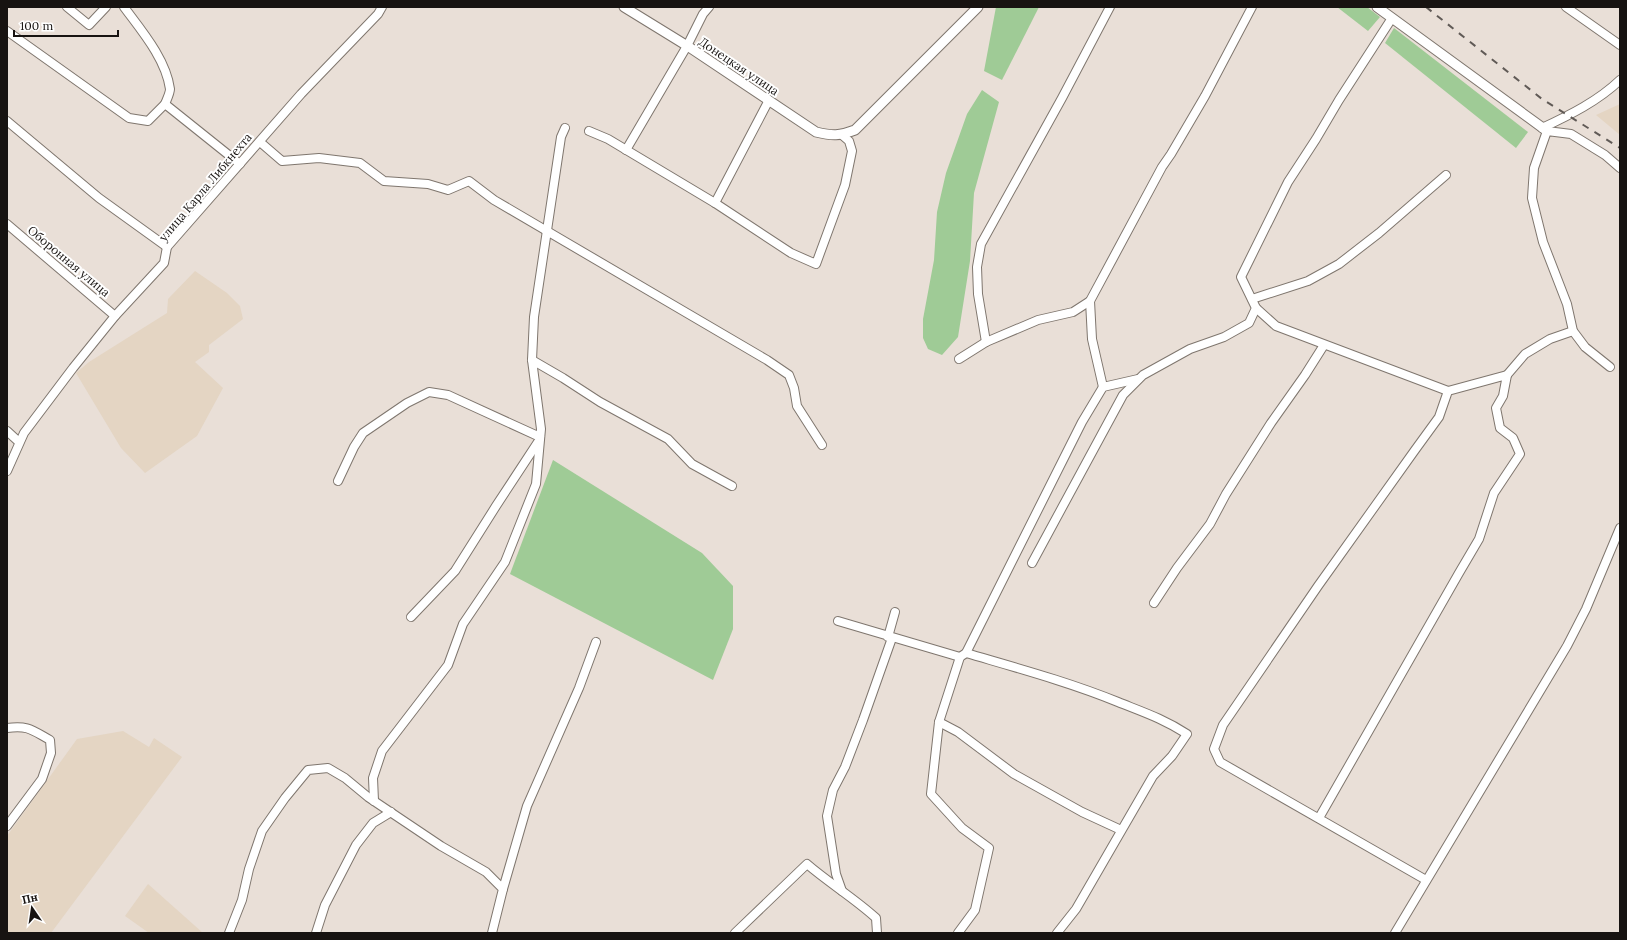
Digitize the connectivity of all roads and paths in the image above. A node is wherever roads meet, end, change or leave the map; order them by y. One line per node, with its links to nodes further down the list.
1 (67, 7): 2 (street)
2 (106, 7)
3 (124, 7): 18 (street)
4 (382, 7): 24 (street, улица Карла Либкнехта)
5 (624, 7): 15 (street, Донецкая улица)
6 (709, 7): 15 (street)
7 (978, 7): 23 (street)
8 (1110, 7): 38 (street)
9 (1252, 7): 34 (street)
10 (1377, 7): 12 (street)
11 (1566, 7): 14 (street)
12 (1392, 18): 21 (street); 33 (street)
13 (7, 31): 18 (street)
14 (1620, 45)
15 (687, 46): 17 (street, Донецкая улица); 25 (street)
16 (1620, 80): 21 (street)
17 (769, 100): 23 (street, Донецкая улица); 29 (street)
18 (165, 104): 26 (street)
19 (7, 121): 32 (street)
20 (565, 128): 31 (street)
21 (1544, 130): 27 (street); 37 (street)
22 (589, 132): 25 (street)
23 (842, 135): 29 (street)
24 (260, 142): 26 (street, улица Карла Либкнехта); 31 (street)
25 (626, 150): 29 (street)
26 (240, 164): 32 (street, улица Карла Либкнехта)
27 (1620, 168)
28 (1446, 175): 33 (street)
29 (715, 203)
30 (7, 224): 36 (street, Оборонная улица)
31 (547, 232): 41 (street); 50 (street)
32 (168, 247): 36 (street, улица Карла Либкнехта)
33 (1252, 299): 35 (street)
34 (1090, 301): 38 (street); 45 (street)
35 (1256, 308): 39 (street); 44 (street)
36 (115, 316): 49 (street, улица Карла Либкнехта)
37 (1573, 331): 42 (street); 43 (street)
38 (986, 342): 40 (street)
39 (1324, 345): 46 (street); 56 (street)
40 (959, 359)
41 (532, 360): 48 (street); 53 (street)
42 (1610, 367)
43 (1507, 375): 46 (street); 67 (street)
44 (1139, 379): 45 (street); 55 (street)
45 (1103, 388): 62 (street)
46 (1448, 391): 67 (street)
47 (7, 431): 49 (street)
48 (540, 439): 52 (street); 58 (street); 65 (street)
49 (19, 442): 51 (street, улица Карла Либкнехта)
50 (822, 445)
51 (7, 471)
52 (338, 481)
53 (732, 486)
54 (1620, 528): 70 (street)
55 (1032, 563)
56 (1154, 603)
57 (895, 612): 60 (street)
58 (411, 617)
59 (838, 621): 60 (street)
60 (890, 637): 62 (street); 72 (street)
61 (596, 642): 71 (street)
62 (963, 655): 63 (street); 69 (street)
63 (939, 722): 69 (street); 78 (street)
64 (7, 728): 68 (street)
65 (374, 801): 66 (street); 73 (street)
66 (391, 812): 71 (street); 74 (street)
67 (1319, 818): 70 (street)
68 (7, 826)
69 (1121, 830): 79 (street)
70 (1426, 880): 80 (street)
71 (503, 889): 75 (street)
72 (842, 891): 76 (street); 77 (street)
73 (229, 933)
74 (316, 933)
75 (492, 933)
76 (736, 933)
77 (877, 933)
78 (958, 933)
79 (1057, 933)
80 (1394, 933)

